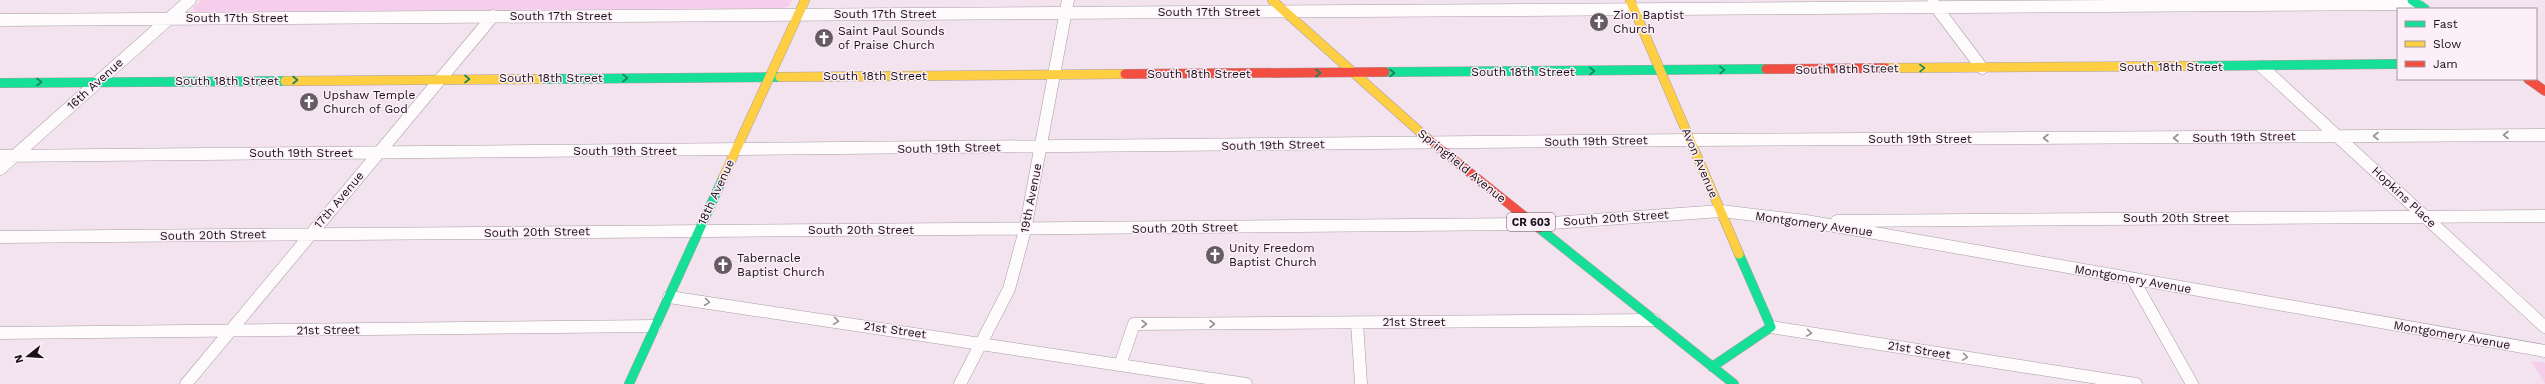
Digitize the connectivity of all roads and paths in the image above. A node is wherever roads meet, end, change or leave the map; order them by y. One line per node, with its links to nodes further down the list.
1 (190, 0): 12 (street, 16th Avenue)
2 (805, 0): 10 (street, 18th Avenue)
3 (1068, 0): 9 (street, 19th Avenue)
4 (1272, 0): 8 (street, Springfield Avenue / CR 603)
5 (1933, 3): 6 (street, South 17th Street); 7 (street, South 17th Street); 16 (street)
6 (1631, 4): 8 (street, South 17th Street); 17 (street, Avon Avenue)
7 (2418, 4)
8 (1285, 12): 9 (street, South 17th Street); 18 (street, Springfield Avenue / CR 603)
9 (1066, 13): 10 (street, South 17th Street); 19 (street, 19th Avenue)
10 (798, 15): 11 (street, South 17th Street); 20 (street, 18th Avenue)
11 (492, 16): 12 (street, South 17th Street); 21 (street, 17th Avenue)
12 (169, 18): 13 (street, South 17th Street); 23 (street, 16th Avenue)
13 (0, 20)
14 (2397, 64): 15 (street, South 18th Street)
15 (2262, 67): 16 (street, South 18th Street); 27 (street, Hopkins Place)
16 (1982, 68): 17 (street, South 18th Street, one-way to 16)
17 (1660, 71): 18 (street, South 18th Street, one-way to 17); 28 (street, Avon Avenue)
18 (1353, 73): 19 (street, South 18th Street, one-way to 18); 29 (street, Springfield Avenue / CR 603)
19 (1054, 75): 20 (street, South 18th Street); 30 (street, 19th Avenue)
20 (770, 77): 21 (street, South 18th Street, one-way to 20); 31 (street, 18th Avenue)
21 (440, 79): 23 (street, South 18th Street, one-way to 21); 32 (street, 17th Avenue)
22 (2529, 80): 25 (street)
23 (98, 82): 24 (street, South 18th Street, one-way to 23); 34 (street, 16th Avenue)
24 (0, 83)
25 (2545, 91)
26 (2545, 135): 27 (street, South 19th Street, one-way to 27)
27 (2339, 136): 28 (street, South 19th Street, one-way to 28); 37 (street, Hopkins Place)
28 (1690, 140): 29 (street, South 19th Street); 36 (street, Avon Avenue)
29 (1433, 144): 30 (street, South 19th Street); 40 (street, Springfield Avenue / CR 603)
30 (1041, 148): 31 (street, South 19th Street); 42 (street, 19th Avenue)
31 (735, 150): 32 (street, South 19th Street); 41 (street, 18th Avenue)
32 (378, 153): 34 (street, South 19th Street); 43 (street, 17th Avenue)
33 (0, 156): 34 (street, South 19th Street)
34 (15, 156): 35 (street, 16th Avenue)
35 (0, 169)
36 (1721, 211): 39 (street, Montgomery Avenue); 40 (street, South 20th Street); 50 (street, Avon Avenue)
37 (2426, 216): 38 (street, South 20th Street); 39 (street, South 20th Street); 51 (street, Hopkins Place)
38 (2545, 216)
39 (1806, 221): 45 (street, Montgomery Avenue)
40 (1533, 224): 42 (street, South 20th Street); 47 (street, Springfield Avenue / CR 603)
41 (698, 230): 42 (street, South 20th Street); 43 (street, South 20th Street); 46 (street, 18th Avenue)
42 (1026, 230): 54 (street, 19th Avenue)
43 (311, 234): 44 (street, South 20th Street); 52 (street, 17th Avenue)
44 (0, 237)
45 (2133, 279): 55 (street, Montgomery Avenue); 65 (street)
46 (669, 297): 49 (street, 18th Avenue); 54 (street, 21st Street, one-way to 54)
47 (1654, 320): 48 (street, 21st Street); 57 (street, Springfield Avenue / CR 603)
48 (1357, 323): 56 (street, 21st Street, one-way to 48); 62 (street)
49 (655, 326): 52 (street, 21st Street); 59 (street, 18th Avenue)
50 (1771, 327): 57 (street); 64 (street, 21st Street, one-way to 64)
51 (2545, 327)
52 (230, 331): 53 (street, 21st Street); 58 (street, 17th Avenue)
53 (0, 333)
54 (981, 343): 56 (street, 21st Street); 60 (street, 19th Avenue)
55 (2545, 351)
56 (1120, 365): 61 (street, 21st Street)
57 (1712, 367): 63 (street, Springfield Avenue / CR 603)
58 (186, 384)
59 (629, 384)
60 (960, 384)
61 (1246, 384)
62 (1361, 384)
63 (1734, 384)
64 (2136, 384)
65 (2192, 384)

